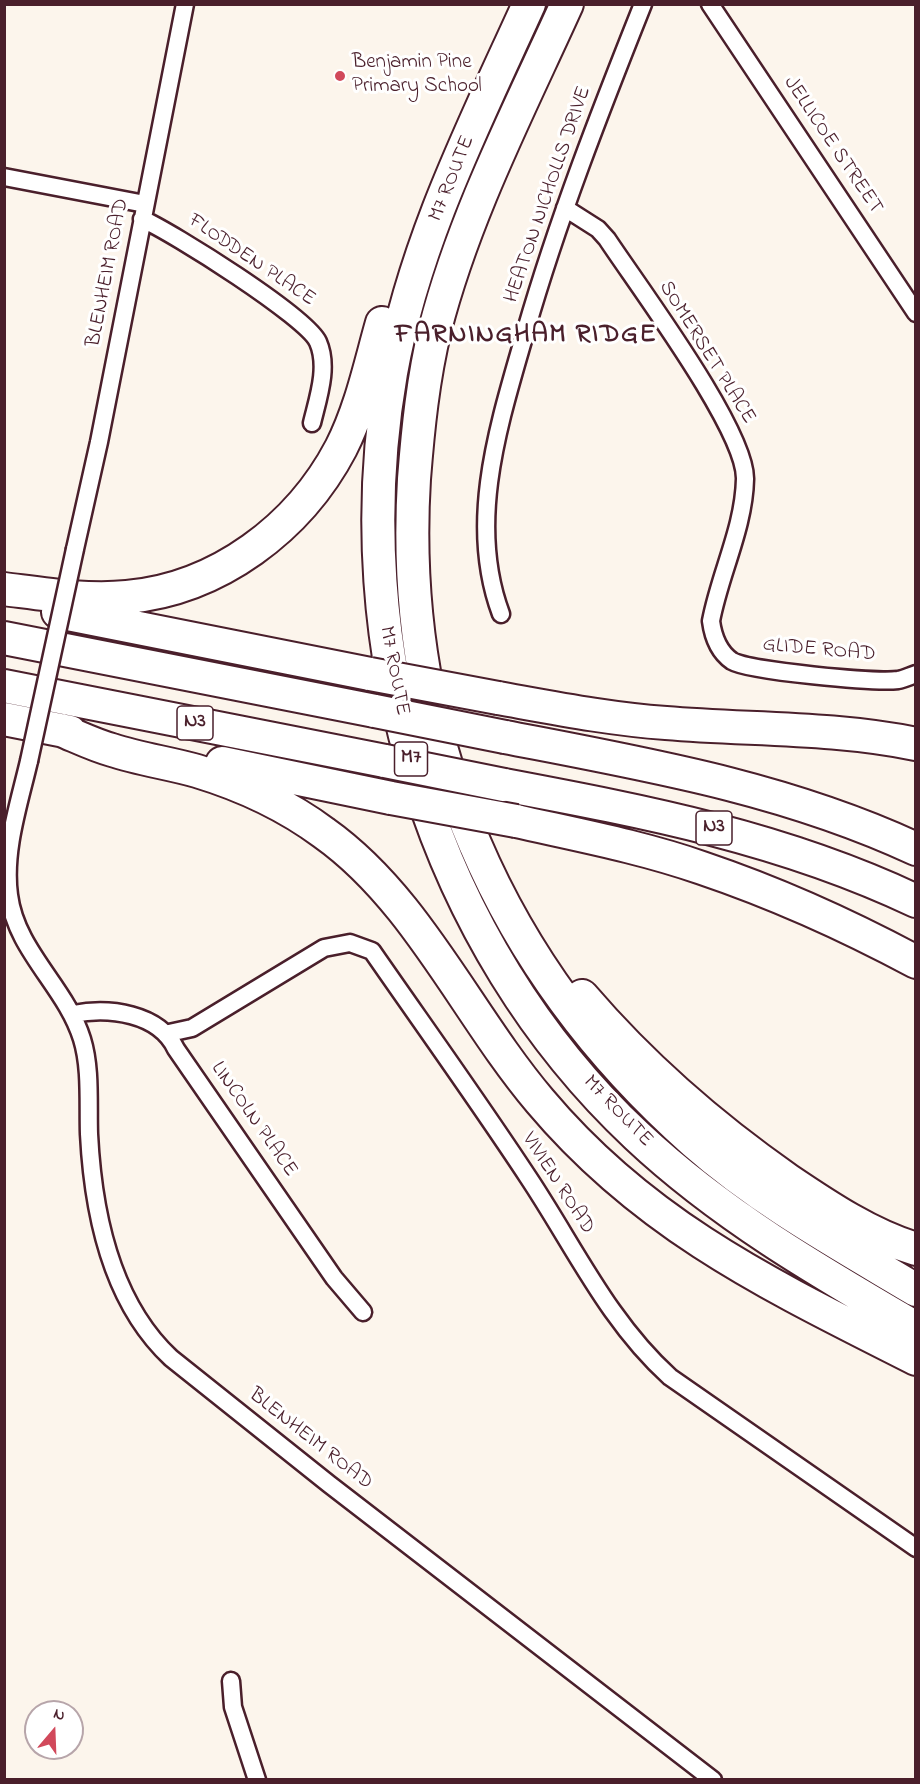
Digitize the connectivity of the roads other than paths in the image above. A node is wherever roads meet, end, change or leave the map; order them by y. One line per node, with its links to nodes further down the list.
1 (185, 4): 9 (street, BLENHEIM ROAD)
2 (515, 4): 12 (highway)
3 (529, 4): 32 (highway, M7 ROUTE / M7)
4 (567, 4): 23 (highway, M7 ROUTE / M7)
5 (643, 4): 8 (street, HEATON NICHOLLS DRIVE)
6 (710, 4): 10 (street, JELLICOE STREET)
7 (4, 177): 9 (street, FLODDEN PLACE)
8 (565, 208): 14 (street, HEATON NICHOLLS DRIVE); 16 (street, SOMERSET PLACE)
9 (143, 211): 11 (street, FLODDEN PLACE); 25 (street, BLENHEIM ROAD, bridge)
10 (915, 313)
11 (312, 423)
12 (4, 589)
13 (4, 601): 21 (highway, bridge)
14 (501, 614)
15 (4, 638): 22 (highway, N3, bridge)
16 (723, 652): 17 (street, GLIDE ROAD)
17 (915, 674)
18 (4, 686): 24 (highway, N3, bridge)
19 (4, 719): 20 (highway)
20 (61, 730): 26 (highway, bridge); 33 (highway)
21 (915, 744)
22 (915, 849)
23 (497, 891): 29 (highway); 30 (highway, M7 ROUTE / M7)
24 (915, 901)
25 (10, 923): 27 (street)
26 (915, 962)
27 (73, 1014): 28 (street); 37 (street, BLENHEIM ROAD)
28 (169, 1034): 31 (street, LINCOLN PLACE); 34 (street, VIVIEN ROAD)
29 (915, 1249)
30 (915, 1290)
31 (363, 1312)
32 (915, 1328)
33 (915, 1359)
34 (915, 1548)
35 (231, 1681): 36 (street)
36 (257, 1779)
37 (713, 1779)

